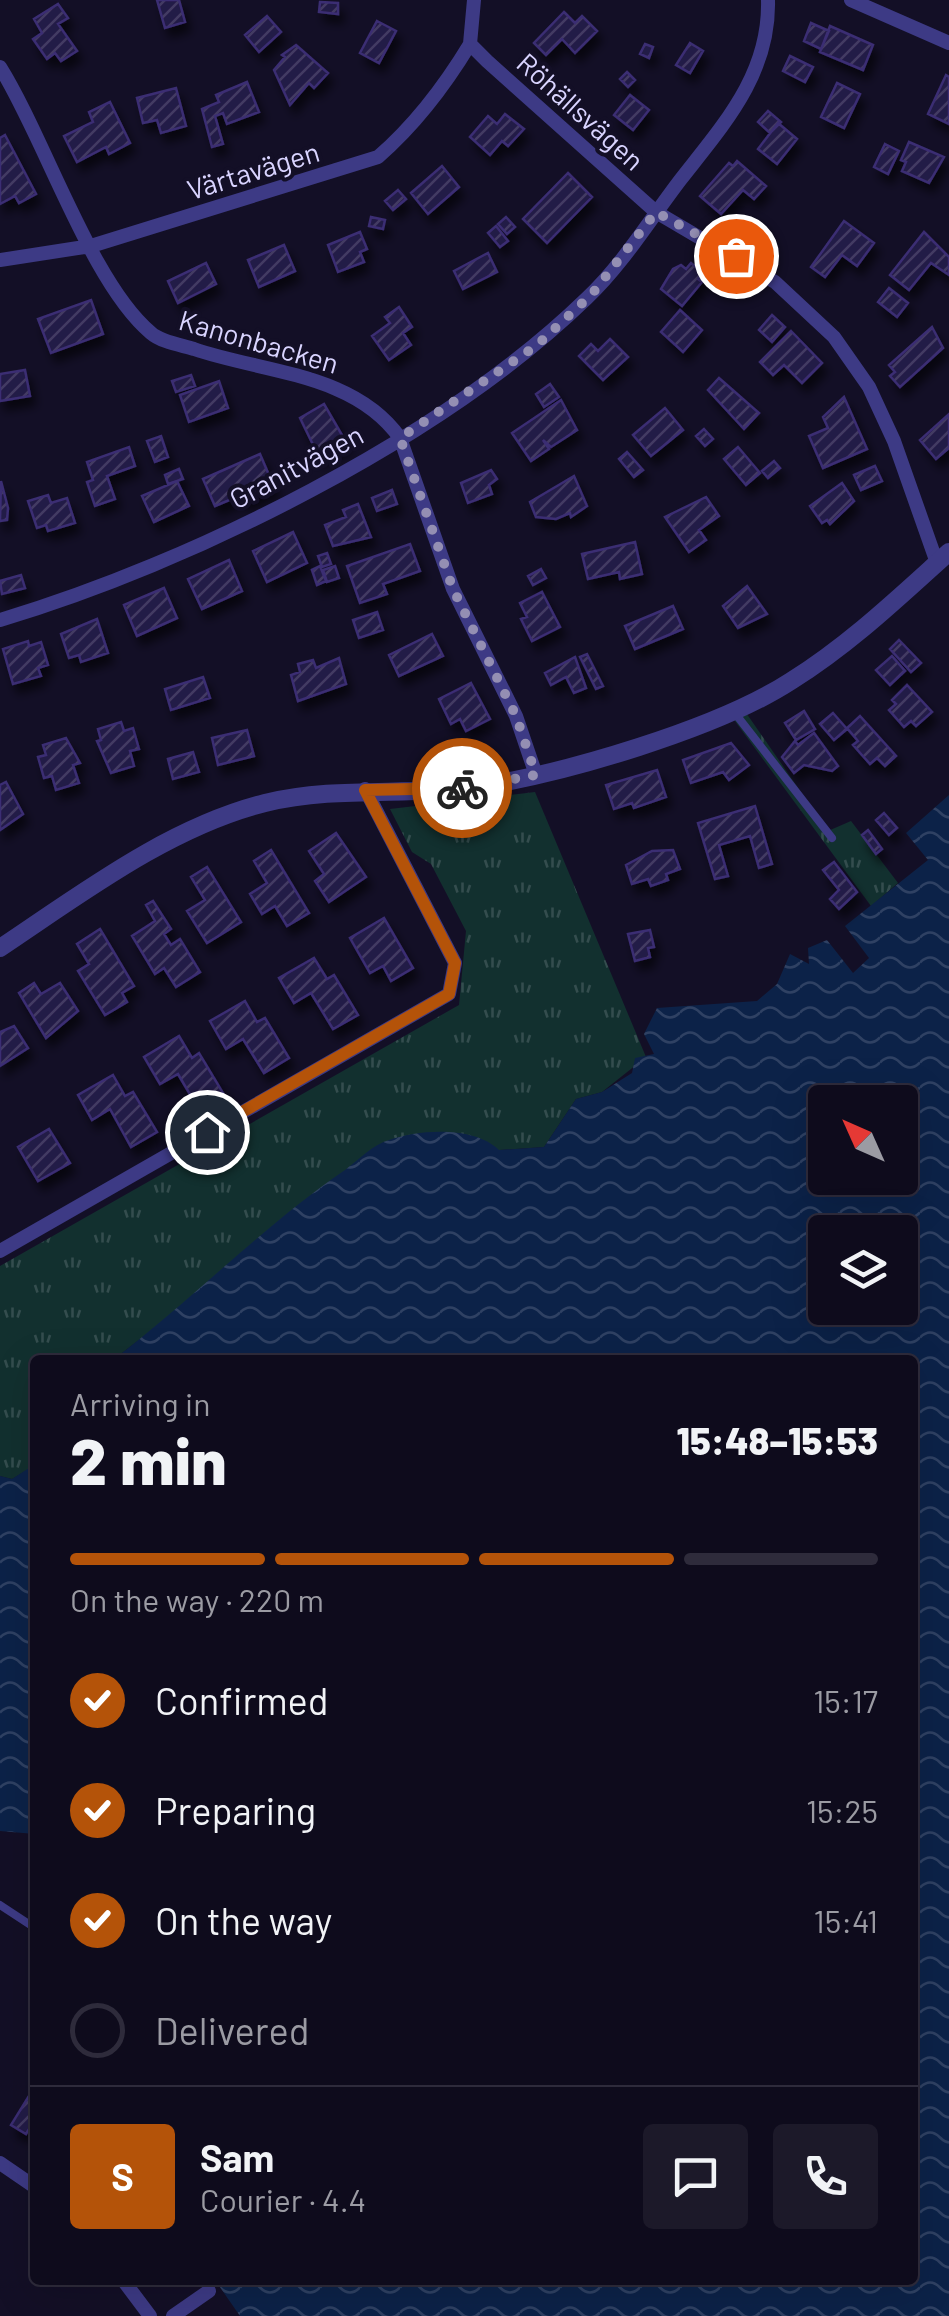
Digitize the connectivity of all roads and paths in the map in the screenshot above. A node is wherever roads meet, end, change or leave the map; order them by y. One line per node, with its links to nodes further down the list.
1 (488, 0): 4 (street)
2 (768, 0): 8 (street, Granitvägen)
3 (850, 0): 5 (street)
4 (475, 6): 6 (street)
5 (949, 43)
6 (470, 44): 8 (street, Röhällsvägen); 9 (street, Värtavägen)
7 (0, 67): 9 (street, Kanonbacken)
8 (656, 212): 11 (street, Granitvägen); 12 (street, Röhällsvägen)
9 (90, 246): 10 (street, Värtavägen); 11 (street, Kanonbacken)
10 (0, 260)
11 (400, 438): 13 (street, Granitvägen); 15 (street, Kanonbacken)
12 (943, 557): 14 (street)
13 (0, 620)
14 (733, 711): 15 (street); 17 (lane)
15 (536, 775): 16 (street)
16 (365, 790): 18 (street); 19 (street)
17 (832, 838)
18 (0, 948)
19 (0, 1251)
20 (0, 1906): 21 (lane)
21 (30, 1925)
22 (0, 2163): 23 (street)
23 (30, 2184)
24 (127, 2285): 26 (street)
25 (209, 2291): 27 (street)
26 (150, 2316)
27 (173, 2316)

